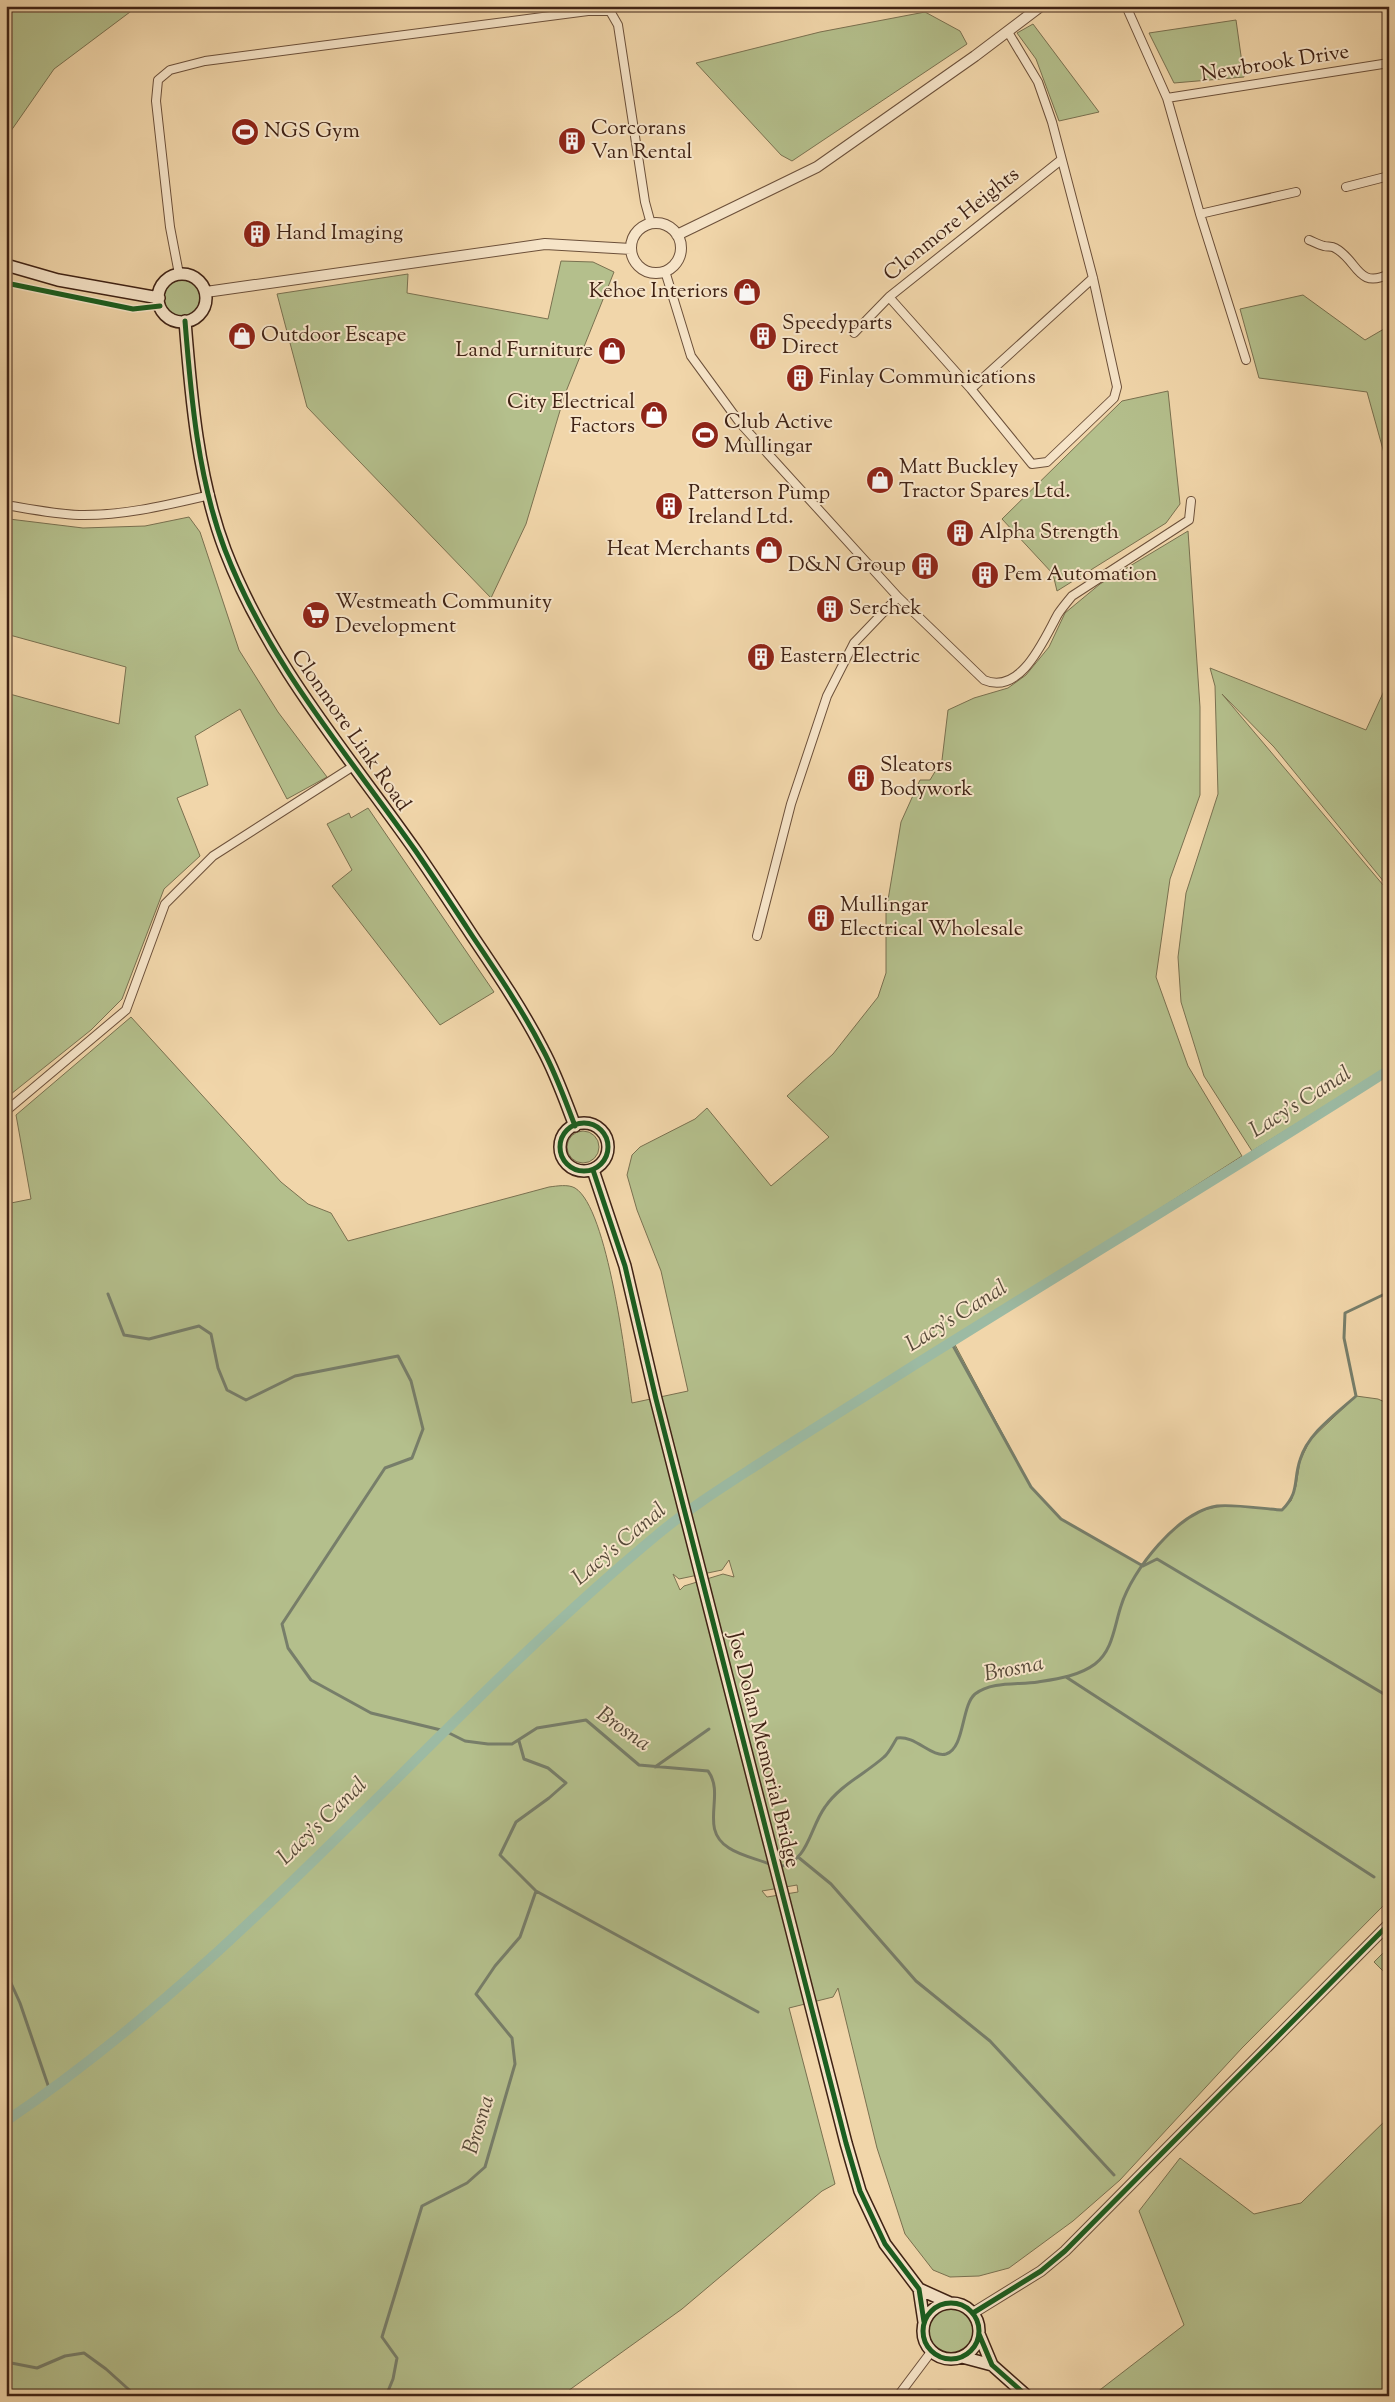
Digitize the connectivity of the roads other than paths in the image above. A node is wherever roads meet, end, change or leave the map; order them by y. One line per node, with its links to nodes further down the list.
1 (1041, 6): 3 (street)
2 (1126, 6): 5 (street)
3 (1008, 32): 6 (street, Clonmore Heights); 12 (street)
4 (1389, 63): 5 (street, Newbrook Drive)
5 (1167, 98): 10 (street)
6 (1061, 160): 19 (street, Clonmore Heights); 21 (street, Clonmore Heights)
7 (1389, 176): 8 (street)
8 (1346, 187)
9 (1296, 192): 10 (street)
10 (1200, 214): 25 (street)
11 (651, 224): 12 (street); 14 (street); 17 (street)
12 (677, 235): 16 (street)
13 (1309, 240): 18 (street)
14 (631, 249): 16 (street); 20 (street)
15 (6, 265): 22 (main road)
16 (665, 272): 30 (street)
17 (179, 274): 20 (main road); 22 (main road)
18 (1389, 274)
19 (1092, 278): 26 (street); 26 (street, Clonmore Heights)
20 (206, 292): 23 (main road)
21 (889, 297): 24 (street); 26 (street, Clonmore Heights)
22 (158, 298): 23 (main road)
23 (185, 321): 27 (main road, Clonmore Link Road)
24 (854, 333)
25 (1246, 360)
26 (971, 389)
27 (210, 495): 29 (street); 31 (main road, Clonmore Link Road)
28 (1191, 501): 30 (street)
29 (6, 505)
30 (898, 597): 32 (street)
31 (352, 767): 33 (street); 34 (main road, Clonmore Link Road)
32 (757, 936)
33 (6, 1111)
34 (575, 1126): 35 (main road); 35 (main road)
35 (593, 1170): 37 (main road, Joe Dolan Memorial Bridge)
36 (1389, 1924): 39 (street)
37 (918, 2289): 38 (main road); 40 (main road)
38 (950, 2303): 39 (main road); 40 (main road)
39 (973, 2314): 41 (main road)
40 (924, 2322): 42 (main road)
41 (979, 2334): 43 (main road); 44 (main road)
42 (931, 2352): 43 (main road); 45 (street)
43 (962, 2357): 44 (main road)
44 (992, 2365): 46 (main road)
45 (898, 2396)
46 (1027, 2396)

